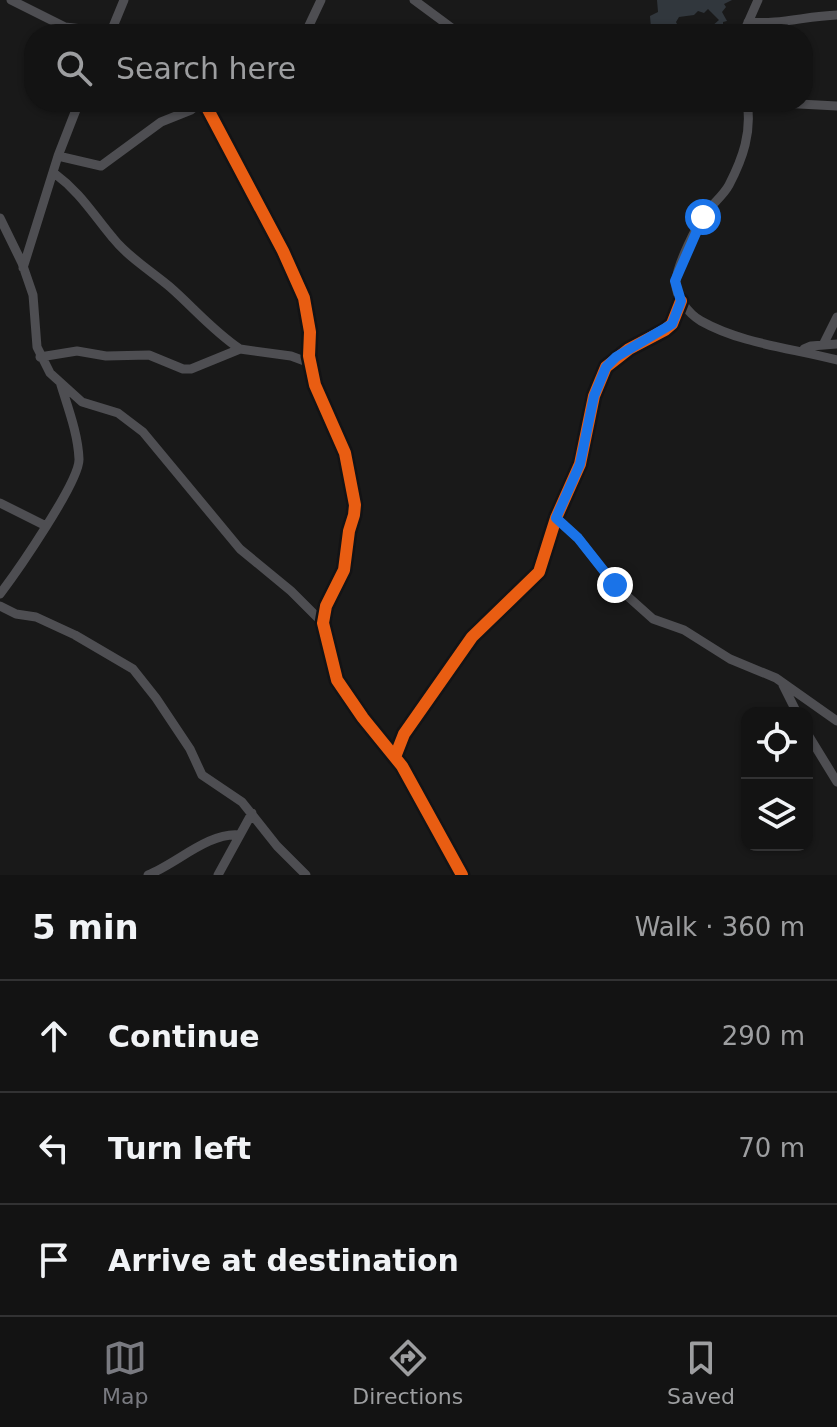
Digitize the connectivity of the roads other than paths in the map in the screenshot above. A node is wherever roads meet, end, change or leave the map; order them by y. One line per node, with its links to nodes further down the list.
1 (11, 0): 8 (street)
2 (124, 0): 9 (street)
3 (321, 0): 10 (street)
4 (414, 0): 11 (street)
5 (758, 0): 7 (street)
6 (837, 15): 7 (street)
7 (748, 22)
8 (59, 24)
9 (114, 24)
10 (310, 24)
11 (446, 24)
12 (813, 105): 13 (street)
13 (837, 106)
14 (75, 112): 18 (street)
15 (186, 112): 18 (street)
16 (208, 112): 30 (street)
17 (749, 112): 22 (street)
18 (58, 156): 19 (street)
19 (54, 173): 21 (street); 26 (street)
20 (0, 218): 21 (street)
21 (23, 268): 28 (street)
22 (681, 301): 27 (street); 33 (street)
23 (837, 317): 25 (street)
24 (837, 344): 25 (street)
25 (823, 345): 27 (street)
26 (240, 349): 28 (street); 30 (street)
27 (801, 351): 29 (street)
28 (40, 357): 31 (street)
29 (837, 360)
30 (310, 363): 37 (street)
31 (61, 385): 34 (street); 37 (street)
32 (0, 503): 34 (street)
33 (556, 518): 38 (street); 42 (street)
34 (46, 526): 35 (street)
35 (0, 594)
36 (0, 606): 44 (street)
37 (323, 623): 42 (street)
38 (782, 682): 39 (street); 40 (street)
39 (794, 707)
40 (837, 721)
41 (813, 743): 43 (street)
42 (395, 757): 49 (street)
43 (837, 782)
44 (252, 813): 45 (street); 48 (street)
45 (239, 835): 46 (street); 47 (street)
46 (148, 875)
47 (218, 875)
48 (306, 875)
49 (462, 875)

